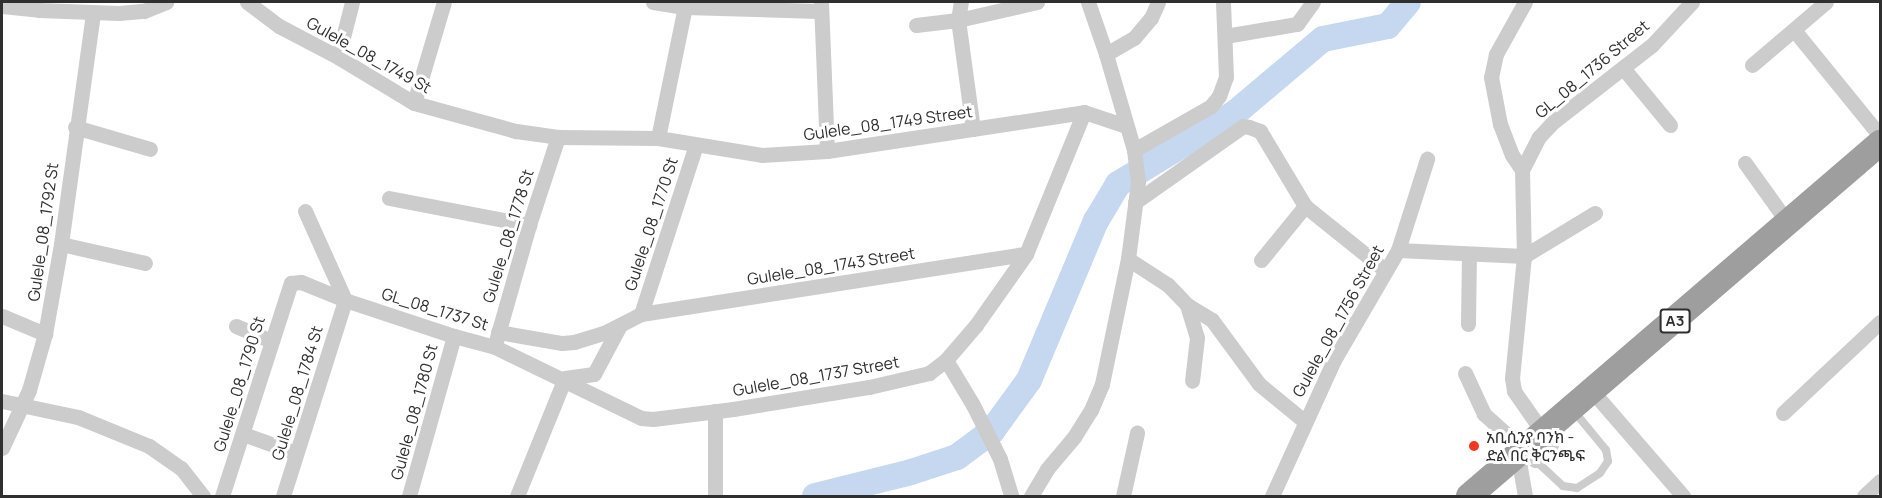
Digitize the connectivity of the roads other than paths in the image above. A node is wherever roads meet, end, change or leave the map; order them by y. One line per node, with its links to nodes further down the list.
1 (166, 2): 19 (street)
2 (247, 2): 26 (street, Gulele_08_1749 St)
3 (352, 2): 26 (street)
4 (444, 2): 29 (street)
5 (653, 2): 14 (street)
6 (961, 2): 21 (street)
7 (1037, 2): 21 (street)
8 (1088, 2): 25 (street)
9 (1158, 2): 25 (street)
10 (1223, 2): 24 (street)
11 (1313, 2): 24 (street)
12 (1525, 2): 44 (street)
13 (1692, 2): 28 (street, GL_08_1736 Street)
14 (675, 4): 18 (street); 36 (street)
15 (1817, 5): 23 (street)
16 (2, 6): 17 (street)
17 (39, 6): 20 (street)
18 (820, 6): 41 (street)
19 (119, 7): 20 (street)
20 (93, 13): 33 (street, Gulele_08_1792 St)
21 (958, 20): 22 (street); 34 (street)
22 (916, 25)
23 (1794, 30): 27 (street); 39 (street)
24 (1225, 36): 40 (street)
25 (1106, 54): 32 (street)
26 (338, 57): 29 (street, Gulele_08_1749 St)
27 (1752, 65)
28 (1623, 68): 31 (street); 44 (street, GL_08_1736 Street)
29 (414, 103): 35 (street, Gulele_08_1749 St)
30 (1084, 112): 32 (street); 34 (street, Gulele_08_1749 Street); 54 (street, Gulele_08_1737 Street)
31 (1670, 125)
32 (1126, 126): 40 (street)
33 (75, 127): 38 (street); 52 (street, Gulele_08_1792 St)
34 (973, 129): 41 (street, Gulele_08_1749 Street)
35 (558, 137): 36 (street, Gulele_08_1749 St); 51 (street, Gulele_08_1778 St)
36 (658, 138): 37 (street, Gulele_08_1749 St)
37 (696, 145): 41 (street, Gulele_08_1749 Street); 64 (street, Gulele_08_1770 St)
38 (150, 148)
39 (1879, 149): 50 (highway, A3); 78 (highway, A3)
40 (1134, 150): 46 (street)
41 (827, 151)
42 (1427, 159): 53 (street, Gulele_08_1756 Street)
43 (1745, 163): 50 (street)
44 (1522, 170): 56 (street)
45 (389, 198): 51 (street)
46 (1135, 202): 47 (street); 57 (street)
47 (1305, 206): 58 (street); 60 (street)
48 (305, 211): 62 (street)
49 (1595, 213): 56 (street)
50 (1788, 223): 78 (highway, A3)
51 (529, 225): 72 (street, Gulele_08_1778 St)
52 (61, 244): 59 (street); 70 (street, Gulele_08_1792 St)
53 (1398, 250): 55 (street); 60 (street, Gulele_08_1756 Street)
54 (1026, 254): 64 (street, Gulele_08_1743 Street); 74 (street, Gulele_08_1737 Street)
55 (1469, 255): 56 (street); 67 (street)
56 (1524, 256): 89 (street)
57 (1128, 259): 63 (street); 98 (street)
58 (1261, 260)
59 (145, 263)
60 (1385, 270): 84 (street, Gulele_08_1756 Street)
61 (291, 283): 62 (street, GL_08_1737 St); 73 (street, Gulele_08_1790 St)
62 (345, 300): 71 (street, GL_08_1737 St); 88 (street, Gulele_08_1784 St)
63 (1187, 305): 77 (street); 84 (street)
64 (641, 314): 68 (street, Gulele_08_1743 Street)
65 (2, 316): 70 (street)
66 (1881, 322): 82 (street)
67 (1468, 324)
68 (620, 325): 72 (street, Gulele_08_1743 Street); 76 (street)
69 (236, 327): 73 (street)
70 (45, 334): 80 (street, Gulele_08_1792 St)
71 (453, 336): 72 (street, GL_08_1737 St); 94 (street, Gulele_08_1780 St)
72 (496, 339): 76 (street, GL_08_1737 St)
73 (271, 341): 86 (street, Gulele_08_1790 St)
74 (946, 360): 81 (street, Gulele_08_1737 Street); 97 (street)
75 (1465, 373): 89 (street)
76 (565, 378): 81 (street, Gulele_08_1737 Street); 95 (street)
77 (1192, 381)
78 (1597, 397): 83 (highway, A3); 104 (street)
79 (2, 401): 80 (street)
80 (23, 404): 87 (street, Gulele_08_1792 St); 91 (street)
81 (716, 411): 96 (street)
82 (1783, 413)
83 (1577, 414): 89 (highway, A3); 89 (lane)
84 (1304, 421): 100 (street, Gulele_08_1756 Street)
85 (1137, 433): 99 (street)
86 (243, 434): 88 (street); 92 (street, Gulele_08_1790 St)
87 (2, 448)
88 (296, 453): 93 (street, Gulele_08_1784 St)
89 (1532, 453): 101 (highway, A3); 102 (highway, A3); 103 (street)
90 (1881, 481): 105 (street)
91 (203, 496)
92 (222, 496)
93 (283, 496)
94 (409, 496)
95 (517, 496)
96 (715, 496)
97 (1011, 496)
98 (1031, 496)
99 (1124, 496)
100 (1272, 496)
101 (1468, 496)
102 (1490, 496)
103 (1525, 496)
104 (1683, 496)
105 (1864, 496)

